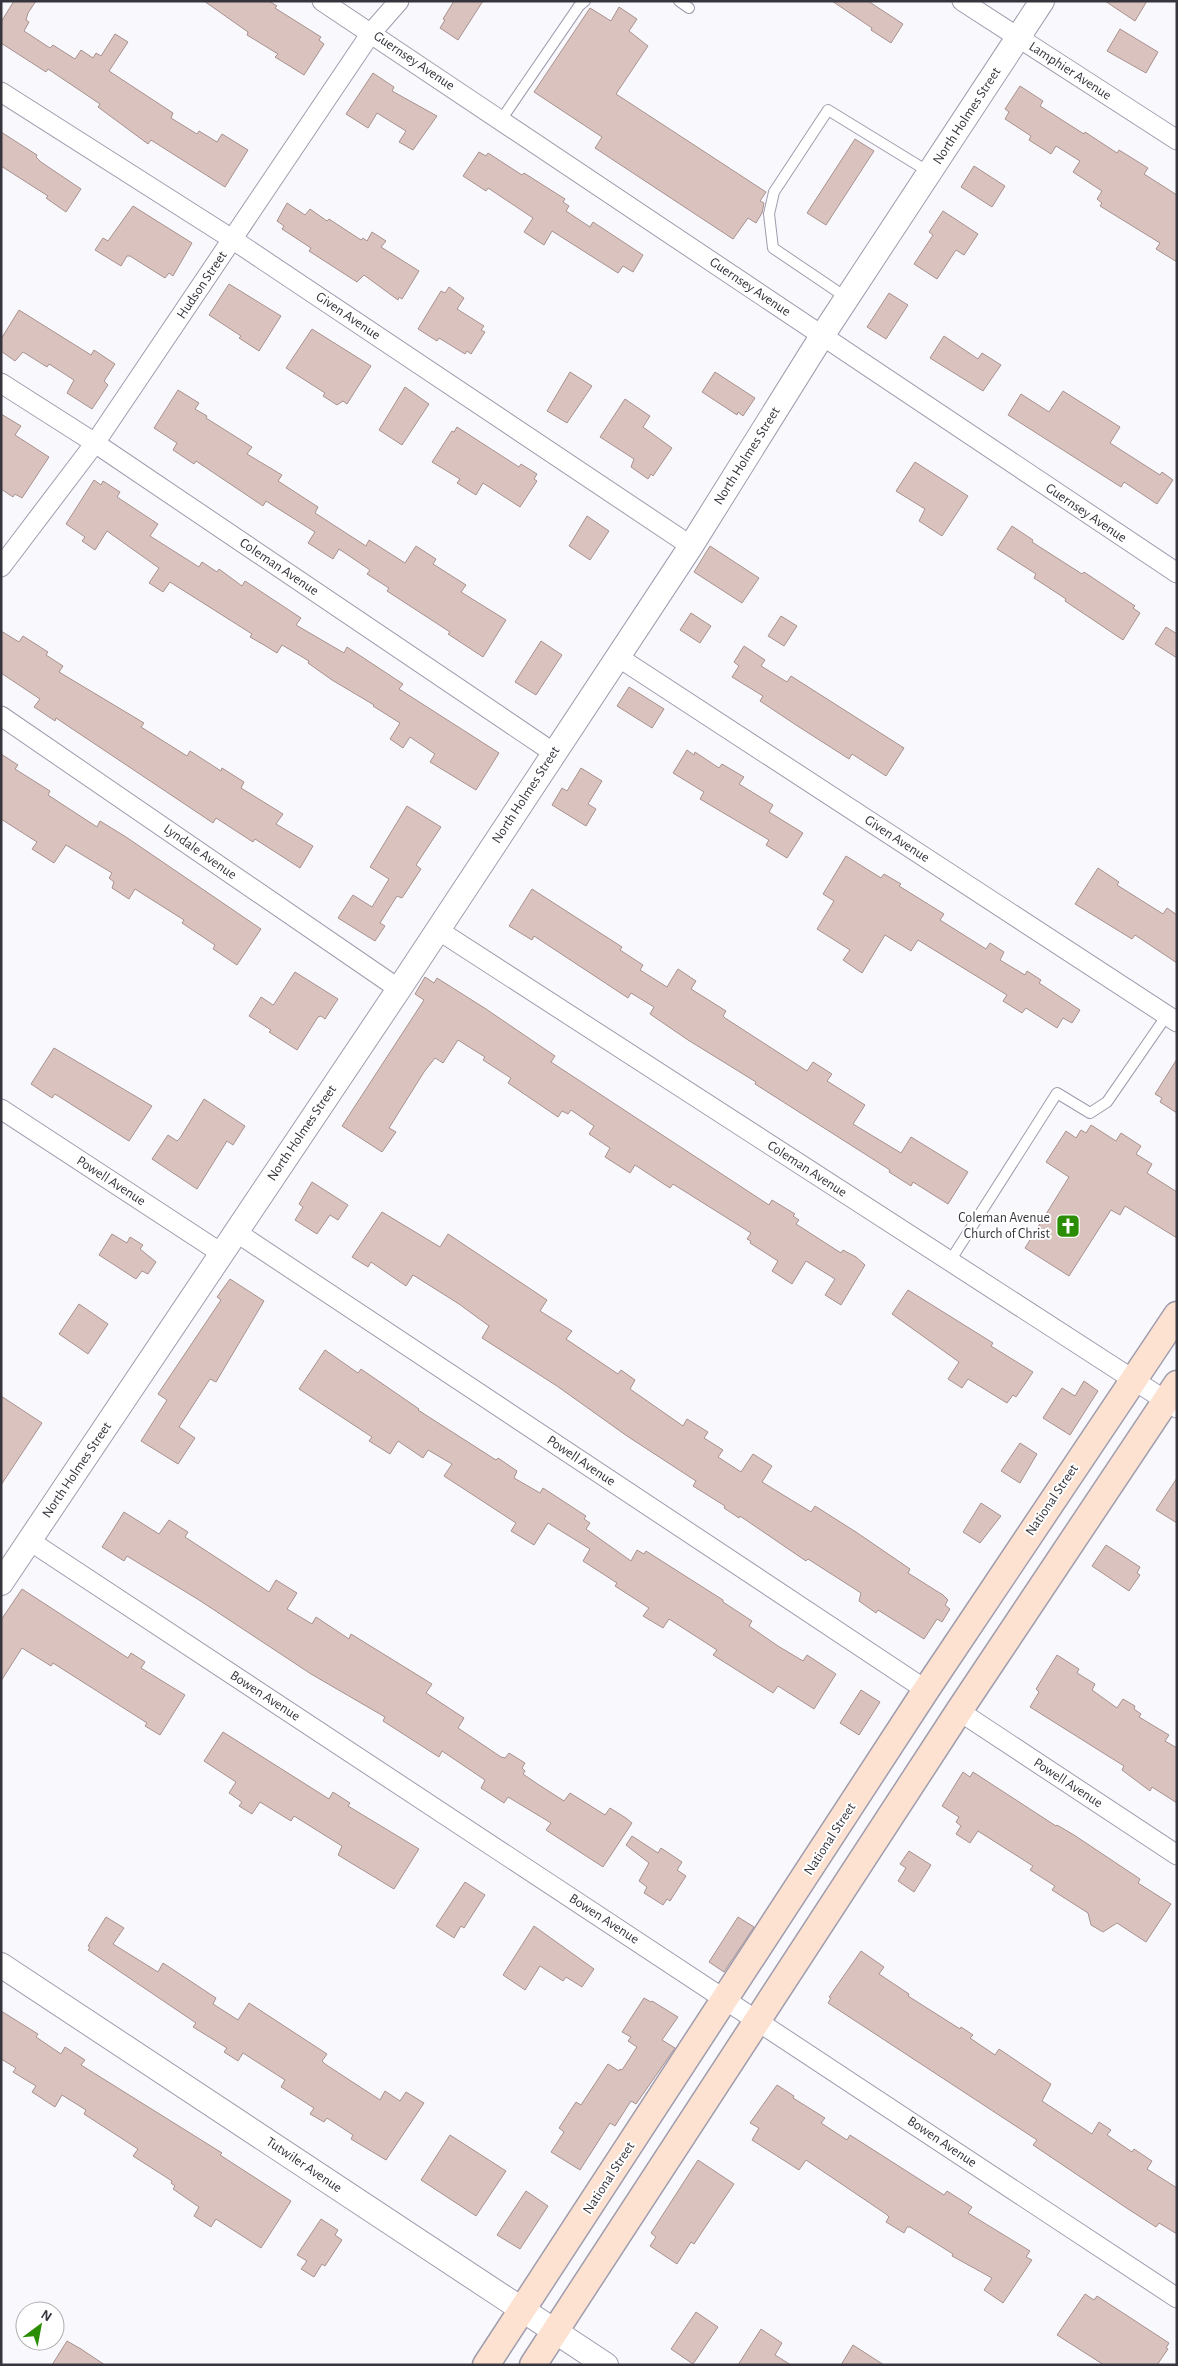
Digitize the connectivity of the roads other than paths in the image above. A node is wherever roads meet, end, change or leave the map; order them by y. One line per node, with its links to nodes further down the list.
1 (322, 1): 8 (street, Guernsey Avenue)
2 (399, 1): 8 (street, Hudson Street)
3 (585, 1): 11 (lane)
4 (679, 1): 7 (lane)
5 (962, 1): 9 (street, Lamphier Avenue)
6 (1042, 1): 9 (street, North Holmes Street)
7 (689, 8)
8 (371, 32): 11 (street, Guernsey Avenue); 14 (street, Hudson Street)
9 (1018, 37): 12 (street, Lamphier Avenue); 13 (street, North Holmes Street)
10 (1, 92): 14 (street, Given Avenue)
11 (501, 120): 16 (street, Guernsey Avenue)
12 (1177, 140)
13 (930, 172): 15 (street, North Holmes Street); 15 (lane)
14 (232, 239): 18 (street, Hudson Street); 19 (street, Given Avenue)
15 (847, 298): 16 (street, North Holmes Street)
16 (822, 336): 19 (street, North Holmes Street); 21 (street, Guernsey Avenue)
17 (1, 383): 18 (street, Coleman Avenue)
18 (95, 443): 20 (street, Hudson Street); 24 (street, Coleman Avenue)
19 (691, 546): 22 (street, North Holmes Street)
20 (1, 567)
21 (1177, 573)
22 (618, 657): 24 (street, North Holmes Street); 27 (street, Given Avenue)
23 (1, 716): 26 (street, Lyndale Avenue)
24 (554, 753): 25 (street, North Holmes Street)
25 (438, 930): 26 (street, North Holmes Street); 31 (street, Coleman Avenue)
26 (399, 989): 29 (street, North Holmes Street)
27 (1172, 1018): 31 (lane)
28 (1, 1109): 30 (street, Powell Avenue)
29 (236, 1232): 30 (street, North Holmes Street); 37 (street, Powell Avenue)
30 (221, 1253): 35 (street, North Holmes Street)
31 (950, 1261): 33 (street, Coleman Avenue)
32 (1177, 1315): 33 (main road, National Street)
33 (1133, 1379): 34 (street, Coleman Avenue); 37 (main road, National Street)
34 (1173, 1398): 38 (main road)
35 (30, 1541): 36 (street, North Holmes Street); 41 (street, Bowen Avenue)
36 (1, 1583)
37 (926, 1690): 41 (main road, National Street)
38 (959, 1711): 39 (street, Powell Avenue); 42 (main road)
39 (1177, 1855)
40 (1, 1965): 44 (street, Tutwiler Avenue)
41 (725, 1998): 42 (street, Bowen Avenue); 44 (main road, National Street)
42 (759, 2021): 43 (street, Bowen Avenue); 45 (main road)
43 (1177, 2298)
44 (523, 2310): 45 (street, Tutwiler Avenue); 46 (main road, National Street)
45 (555, 2331): 47 (main road); 48 (street, Tutwiler Avenue)
46 (486, 2365)
47 (533, 2365)
48 (606, 2365)

